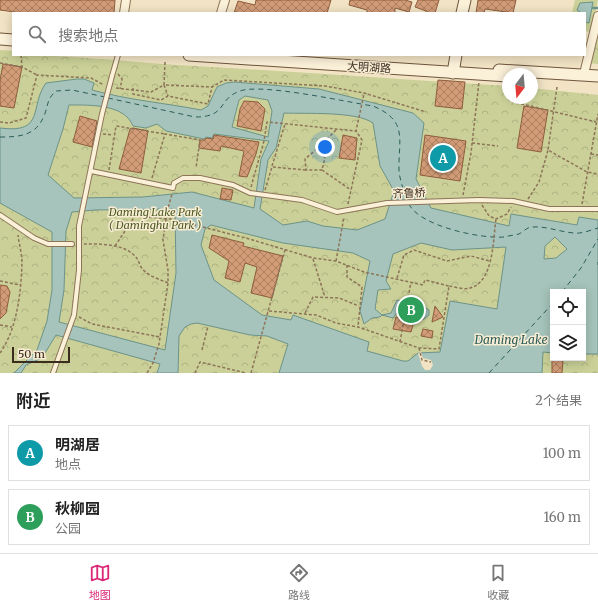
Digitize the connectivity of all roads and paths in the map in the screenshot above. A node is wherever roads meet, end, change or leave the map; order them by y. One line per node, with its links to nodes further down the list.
1 (126, 0): 4 (street)
2 (225, 0): 5 (street)
3 (465, 0): 6 (main road)
4 (124, 12)
5 (221, 12)
6 (462, 12)
7 (598, 16): 22 (street)
8 (0, 33): 9 (main road)
9 (12, 34)
10 (0, 39): 11 (main road)
11 (12, 40)
12 (21, 56): 19 (path)
13 (118, 56): 20 (lane)
14 (209, 56): 21 (main road, 大明湖路)
15 (298, 56): 21 (main road)
16 (456, 56): 21 (main road)
17 (165, 62): 30 (path)
18 (0, 63): 19 (path)
19 (22, 67): 23 (path)
20 (114, 69): 34 (path); 49 (lane, bridge)
21 (453, 70): 22 (main road); 26 (main road)
22 (584, 74): 24 (main road)
23 (37, 75): 28 (path); 44 (path)
24 (598, 76)
25 (538, 78): 29 (main road)
26 (502, 80)
27 (479, 82): 52 (path)
28 (99, 83)
29 (598, 83)
30 (164, 85): 32 (path); 36 (path); 38 (path)
31 (111, 87): 34 (path)
32 (212, 87): 37 (path); 38 (path)
33 (557, 87): 41 (path)
34 (120, 88): 35 (path)
35 (134, 88): 36 (path); 39 (path)
36 (147, 92): 39 (path)
37 (364, 93): 42 (path); 48 (path)
38 (168, 96): 39 (path)
39 (145, 97)
40 (523, 104): 41 (path)
41 (553, 111): 45 (path); 55 (path)
42 (426, 112)
43 (598, 114): 45 (path)
44 (0, 122)
45 (596, 122): 56 (path)
46 (285, 124): 47 (path); 58 (path); 69 (path)
47 (337, 130): 48 (path); 54 (path)
48 (356, 131): 67 (path)
49 (99, 134): 51 (path); 62 (lane)
50 (165, 134): 51 (path); 59 (path); 66 (path)
51 (113, 135): 65 (path)
52 (472, 143): 53 (path); 72 (path)
53 (498, 146)
54 (318, 148): 60 (path); 61 (path)
55 (548, 150): 63 (path); 74 (path)
56 (591, 154): 57 (path); 63 (path)
57 (598, 155)
58 (272, 167): 60 (path); 70 (path)
59 (196, 168)
60 (306, 170): 61 (path)
61 (322, 170): 67 (path)
62 (91, 171): 65 (lane); 84 (lane)
63 (587, 172): 64 (path); 75 (path)
64 (598, 174)
65 (108, 175): 66 (lane)
66 (151, 182): 69 (lane, 齐鲁桥)
67 (351, 190): 77 (path)
68 (172, 193): 79 (path)
69 (251, 193): 70 (lane, 齐鲁桥)
70 (264, 195): 77 (lane, 齐鲁桥)
71 (481, 200): 72 (lane, 齐鲁桥); 73 (lane, 齐鲁桥); 80 (path)
72 (462, 201): 77 (lane, 齐鲁桥)
73 (513, 201): 74 (lane, 齐鲁桥); 80 (path)
74 (525, 204): 75 (lane, 齐鲁桥)
75 (581, 208): 76 (lane, 齐鲁桥)
76 (598, 210)
77 (346, 211)
78 (0, 215): 82 (lane)
79 (166, 218): 85 (path); 86 (path); 94 (path)
80 (496, 219): 89 (path)
81 (342, 223): 88 (path)
82 (17, 226): 83 (lane); 95 (path)
83 (72, 244)
84 (79, 244): 85 (path); 101 (lane)
85 (114, 246): 94 (path)
86 (285, 250): 87 (path); 99 (path)
87 (313, 258): 88 (path); 97 (path)
88 (336, 261): 90 (path)
89 (490, 261): 91 (path); 96 (path)
90 (347, 265): 91 (path); 98 (path)
91 (397, 278): 93 (path)
92 (0, 281): 95 (path)
93 (411, 282): 96 (path); 107 (path)
94 (168, 283): 106 (path)
95 (20, 285): 105 (path)
96 (449, 286): 108 (path)
97 (325, 297): 98 (path); 100 (path)
98 (359, 306): 104 (path)
99 (269, 311): 100 (path); 116 (path)
100 (305, 314): 104 (path)
101 (74, 315): 106 (path); 112 (lane)
102 (0, 325): 105 (path)
103 (208, 326): 109 (path)
104 (358, 327): 107 (path)
105 (12, 328): 110 (path)
106 (160, 337): 113 (path)
107 (400, 342): 108 (path)
108 (419, 348): 111 (path)
109 (202, 350)
110 (0, 353)
111 (431, 362)
112 (53, 373)
113 (147, 373)
114 (195, 373): 115 (path)
115 (246, 373)
116 (251, 373)

